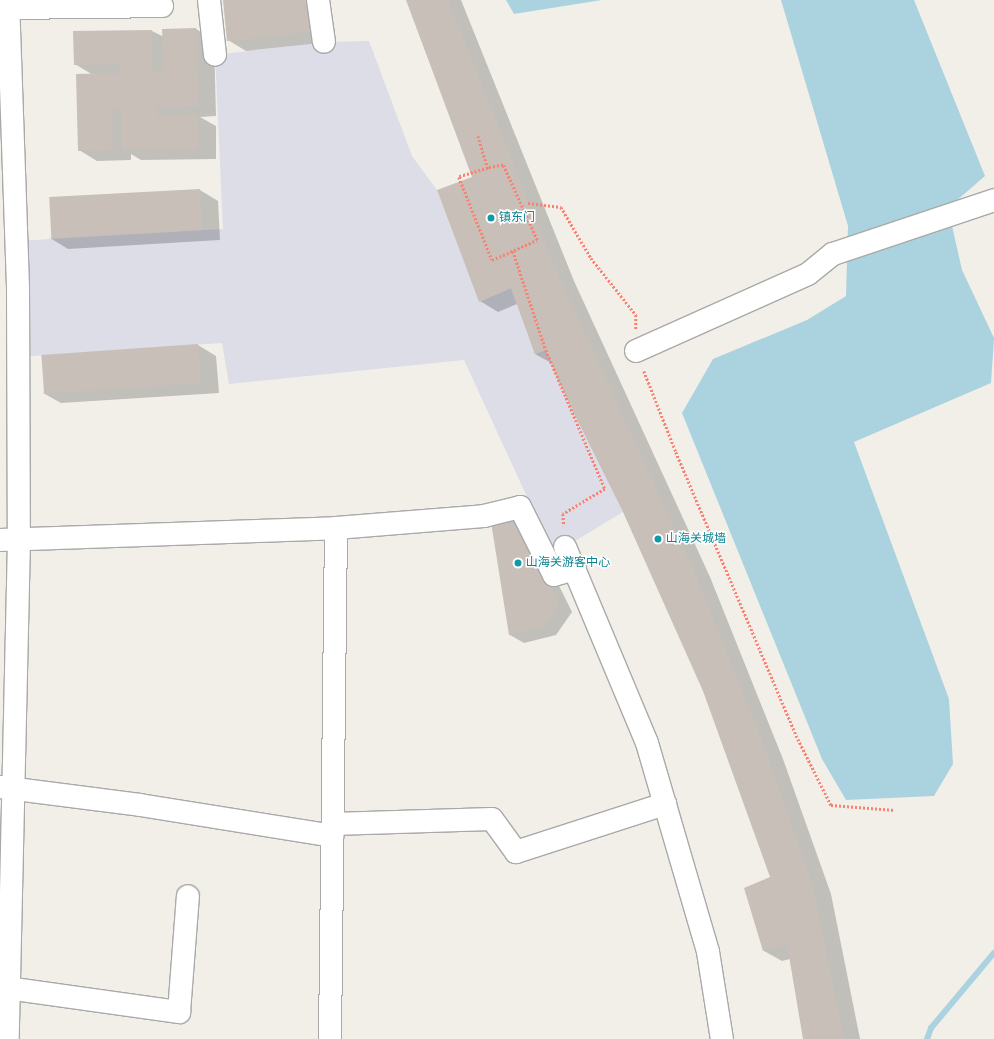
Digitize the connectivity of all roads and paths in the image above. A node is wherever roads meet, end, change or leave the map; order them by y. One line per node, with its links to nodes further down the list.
1 (209, 0): 6 (street)
2 (318, 0): 5 (street)
3 (8, 4): 4 (street); 12 (street)
4 (162, 6)
5 (324, 42)
6 (215, 55)
7 (478, 136): 8 (path)
8 (488, 168): 11 (path); 11 (path)
9 (985, 202): 13 (street)
10 (528, 203): 13 (path)
11 (513, 251): 16 (path)
12 (9, 290): 15 (street)
13 (636, 351): 20 (path)
14 (336, 528): 15 (street); 17 (street); 21 (street)
15 (9, 540): 18 (street)
16 (565, 547): 17 (street)
17 (574, 569): 19 (street)
18 (7, 788): 21 (street); 23 (street)
19 (665, 804): 21 (street); 26 (street)
20 (895, 810)
21 (333, 830): 25 (street)
22 (188, 896): 23 (street)
23 (5, 987): 24 (street)
24 (8, 1039)
25 (330, 1039)
26 (722, 1039)

